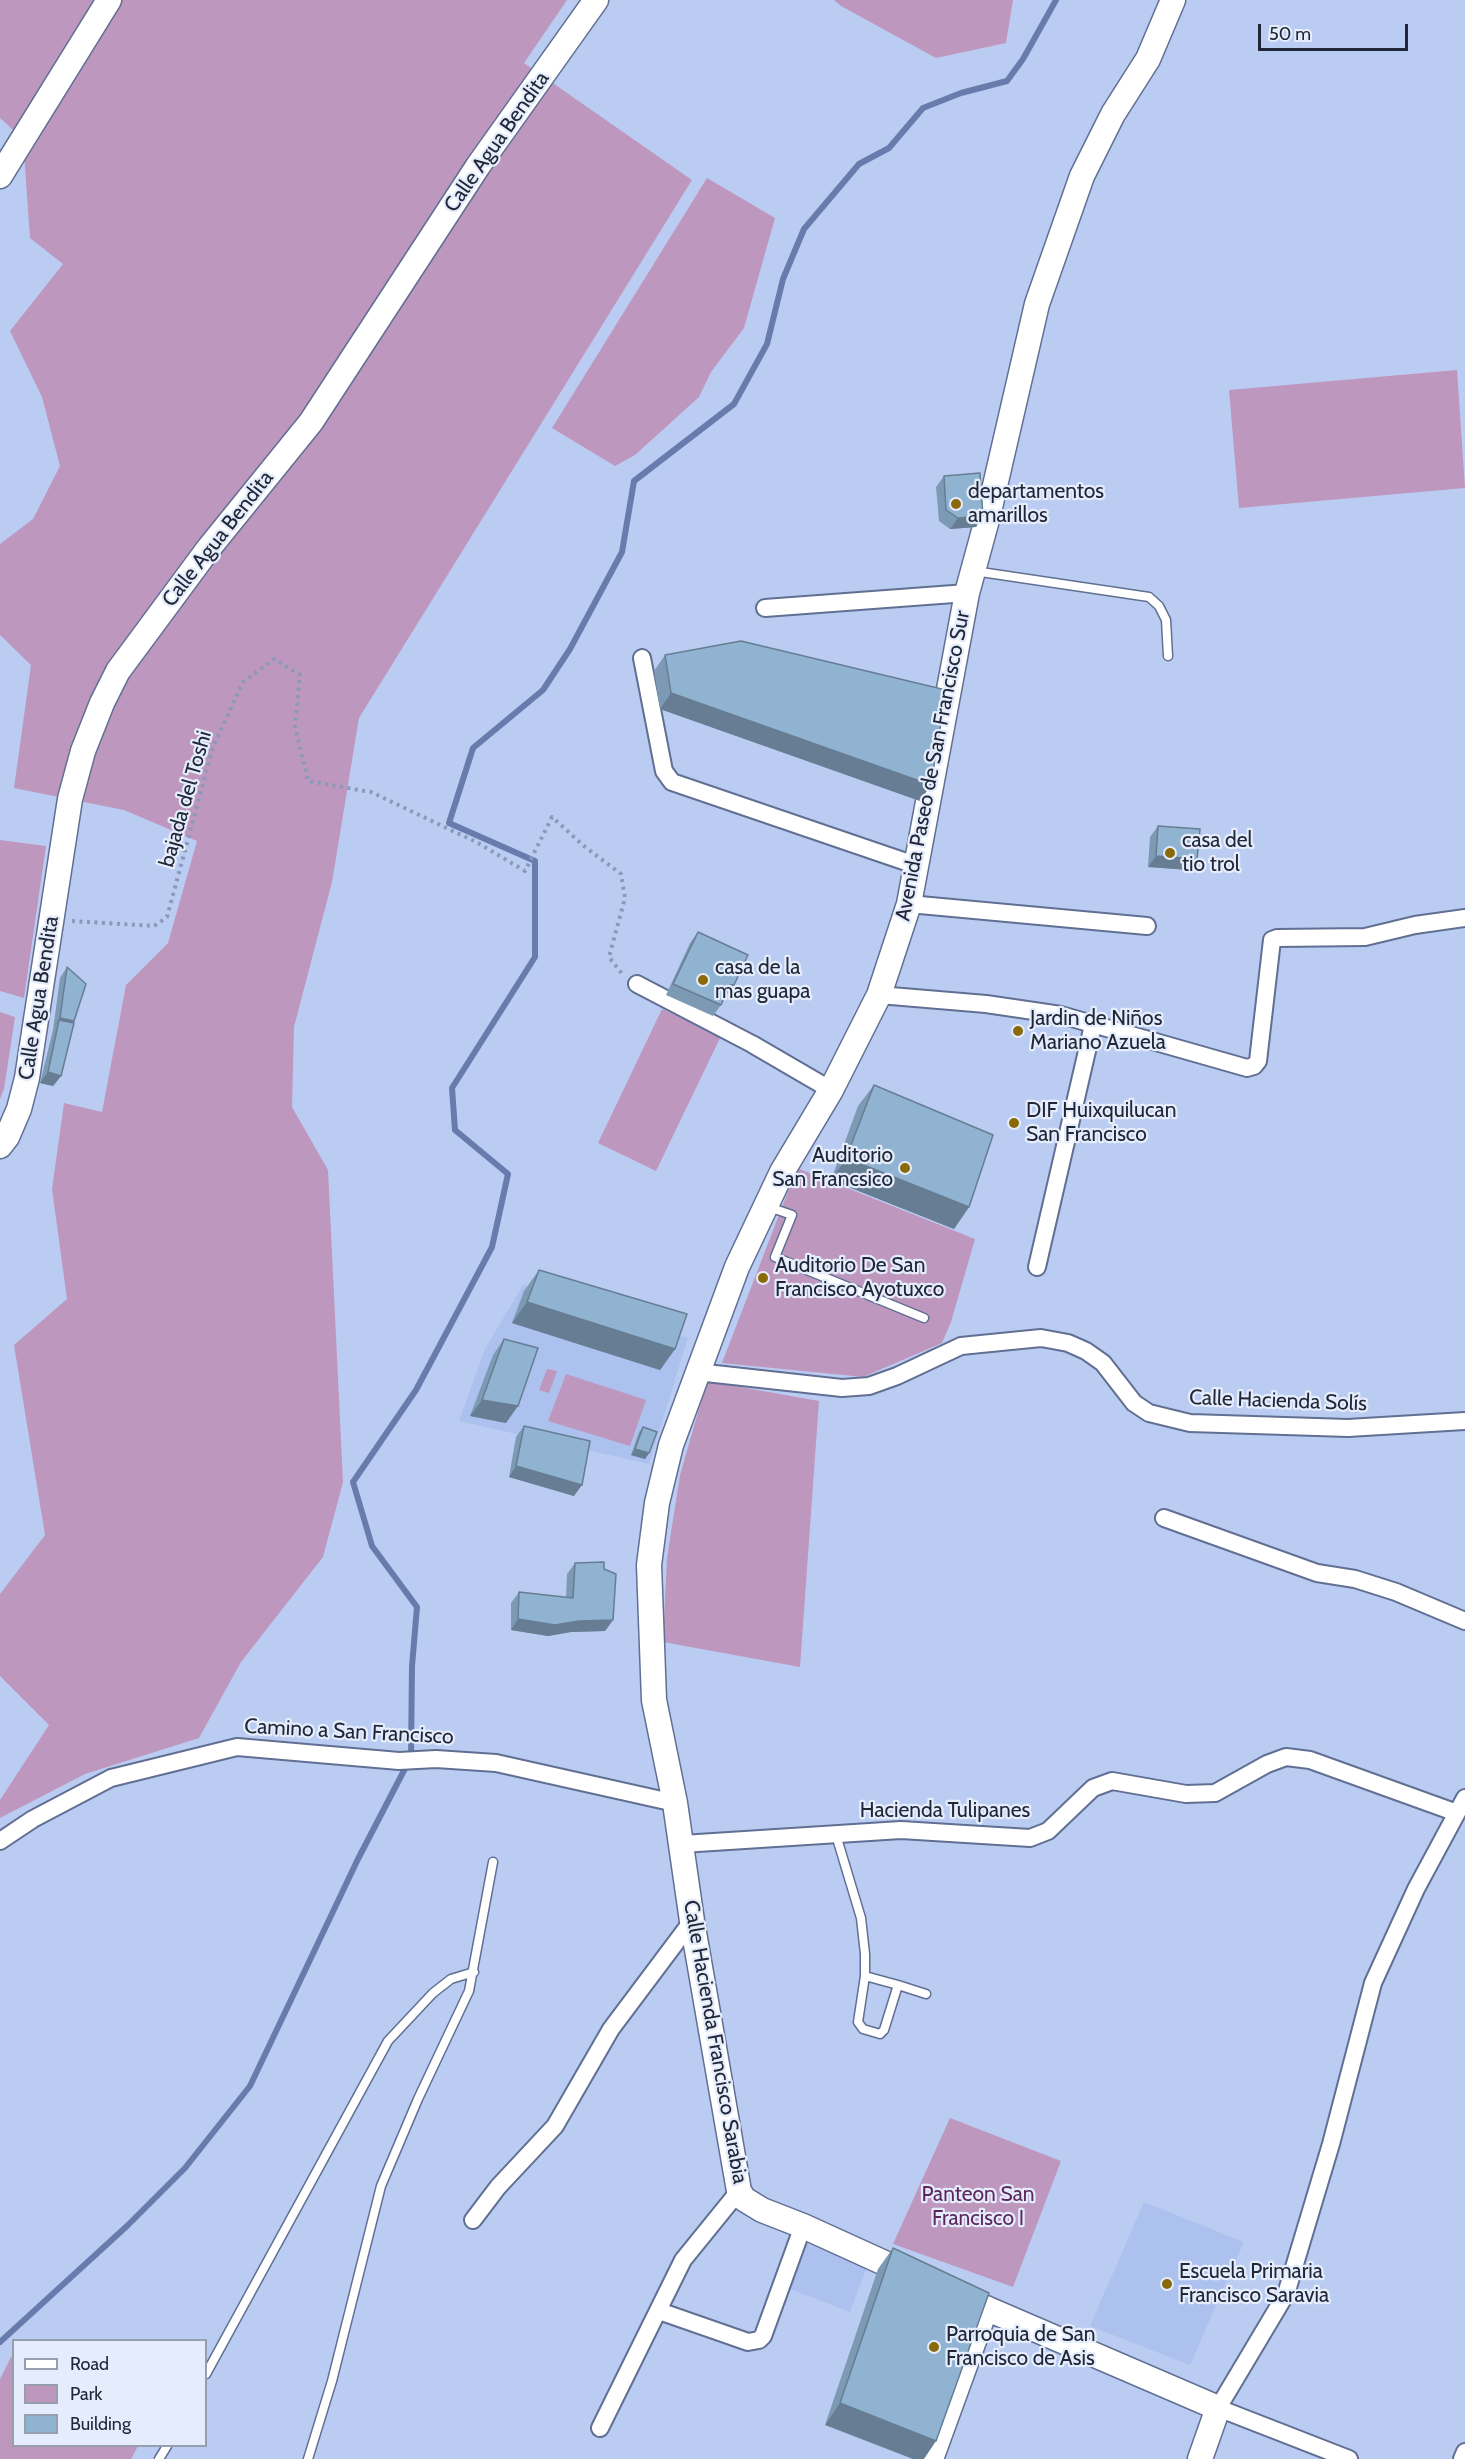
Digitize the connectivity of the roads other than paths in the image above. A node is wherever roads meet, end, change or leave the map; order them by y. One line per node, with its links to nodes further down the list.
1 (109, 0): 4 (main road)
2 (596, 0): 17 (main road, Calle Agua Bendita)
3 (1173, 0): 5 (main road, Avenida Paseo de San Francisco Sur)
4 (0, 176)
5 (970, 582): 6 (street); 7 (lane); 9 (main road, Avenida Paseo de San Francisco Sur)
6 (765, 608)
7 (1168, 656)
8 (642, 658): 9 (street)
9 (918, 866): 10 (main road, Avenida Paseo de San Francisco Sur)
10 (909, 904): 12 (street); 14 (main road, Avenida Paseo de San Francisco Sur)
11 (1465, 918): 15 (street)
12 (1147, 926)
13 (637, 984): 16 (street)
14 (879, 995): 15 (street); 16 (main road, Avenida Paseo de San Francisco Sur)
15 (1093, 1025): 19 (street)
16 (831, 1090): 18 (main road, Avenida Paseo de San Francisco Sur)
17 (0, 1146)
18 (766, 1206): 20 (lane); 21 (main road, Avenida Paseo de San Francisco Sur)
19 (1037, 1267)
20 (924, 1318)
21 (697, 1372): 22 (street, Calle Hacienda Solís); 25 (main road, Avenida Paseo de San Francisco Sur)
22 (1465, 1420)
23 (1164, 1518): 24 (street)
24 (1465, 1621)
25 (675, 1803): 28 (street, Camino a San Francisco); 29 (main road, Calle Hacienda Francisco Sarabia)
26 (1461, 1805): 27 (street, Hacienda Tulipanes); 42 (street)
27 (836, 1835): 29 (street, Hacienda Tulipanes); 33 (lane)
28 (0, 1841)
29 (682, 1844): 31 (main road, Calle Hacienda Francisco Sarabia)
30 (493, 1862): 32 (lane)
31 (692, 1921): 36 (main road, Calle Hacienda Francisco Sarabia); 37 (street)
32 (474, 1972): 41 (lane); 45 (lane)
33 (865, 1976): 34 (lane); 34 (lane)
34 (897, 1985): 35 (lane)
35 (926, 1995)
36 (739, 2191): 38 (main road, Calle Hacienda Francisco Sarabia); 40 (street)
37 (473, 2220)
38 (803, 2226): 39 (main road, Calle Hacienda Francisco Sarabia); 40 (street)
39 (986, 2308): 42 (main road, Calle Hacienda Francisco Sarabia); 46 (main road)
40 (659, 2311): 43 (street)
41 (207, 2372)
42 (1218, 2408): 47 (main road); 48 (street, Calle Hacienda Francisco Sarabia)
43 (600, 2428)
44 (1465, 2452): 49 (street)
45 (308, 2459)
46 (931, 2459)
47 (1200, 2459)
48 (1348, 2459)
49 (1462, 2459)

